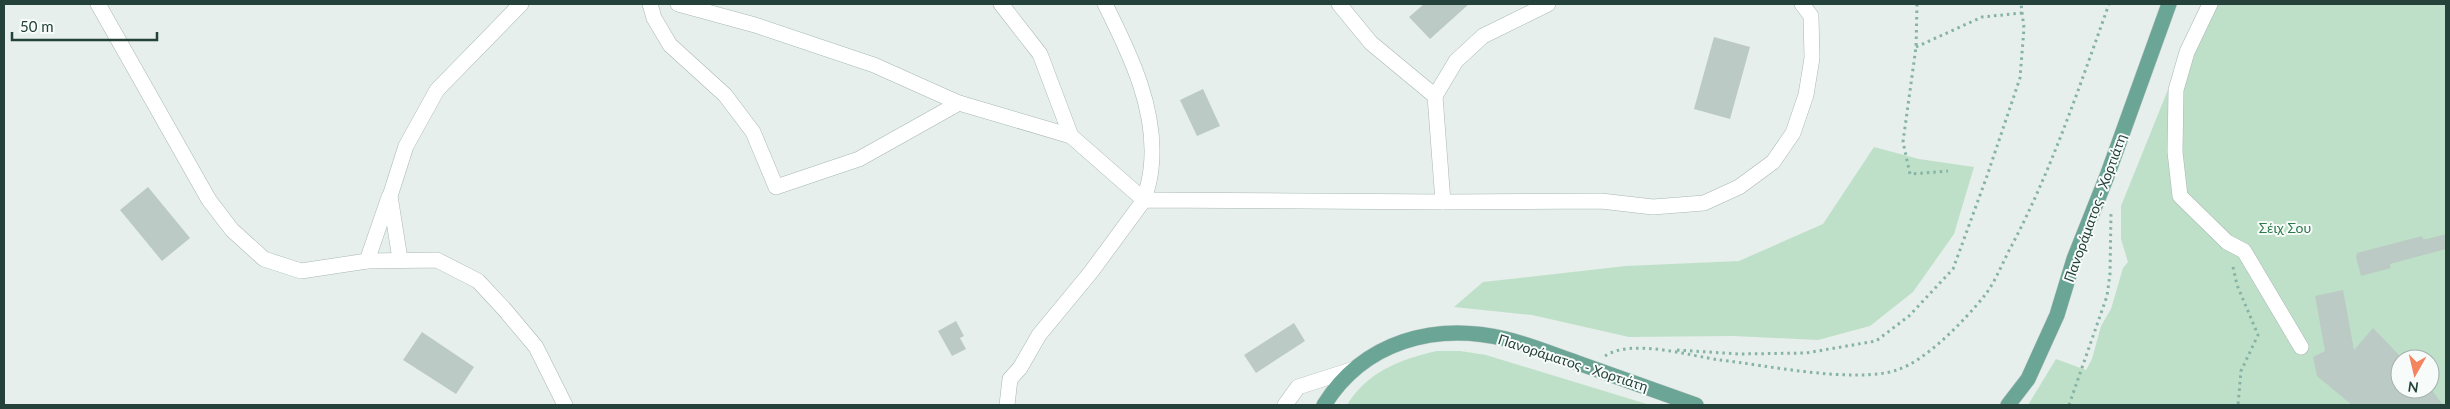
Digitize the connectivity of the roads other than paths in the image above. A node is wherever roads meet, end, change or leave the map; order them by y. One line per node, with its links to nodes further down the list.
1 (98, 4): 19 (street)
2 (521, 4): 15 (street)
3 (650, 4): 13 (street)
4 (678, 4): 13 (street)
5 (1001, 4): 14 (street)
6 (1105, 4): 16 (street)
7 (1339, 4): 12 (street)
8 (1548, 4): 12 (street)
9 (1802, 4): 17 (street)
10 (2169, 4): 27 (main road, Πανοράματος - Χορτιάτη)
11 (2210, 4): 20 (street)
12 (1436, 96): 17 (street)
13 (959, 103): 14 (street)
14 (1071, 136): 16 (street)
15 (390, 196): 18 (street); 19 (street)
16 (1144, 200): 17 (street); 23 (street)
17 (1443, 202)
18 (400, 259): 19 (street); 22 (street)
19 (367, 261)
20 (2301, 347)
21 (1354, 369): 24 (street); 25 (main road, Πανοράματος - Χορτιάτη); 26 (main road, Πανοράματος - Χορτιάτη)
22 (565, 405)
23 (1006, 405)
24 (1285, 405)
25 (1324, 405)
26 (1696, 405)
27 (2008, 405)

